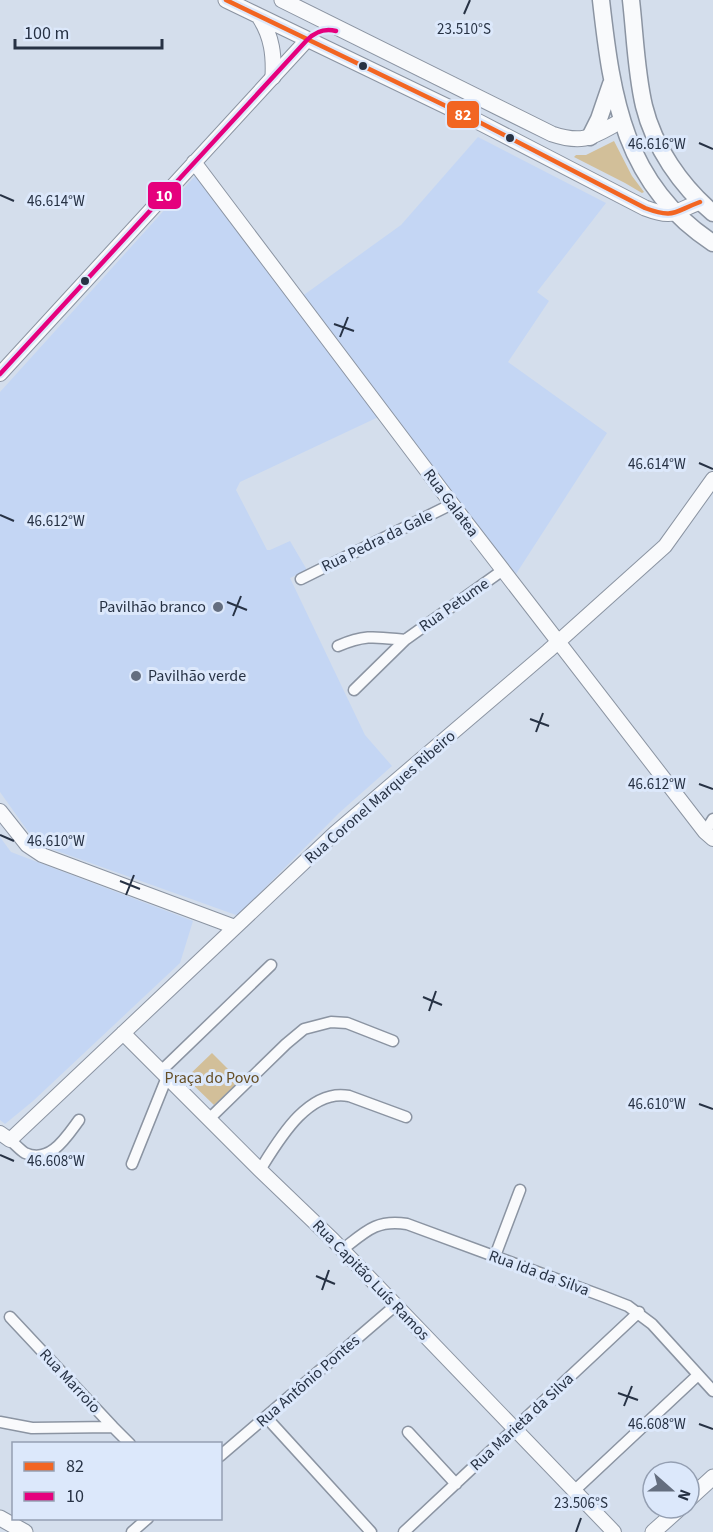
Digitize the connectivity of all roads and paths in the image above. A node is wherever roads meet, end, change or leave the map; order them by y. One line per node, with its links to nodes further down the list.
1 (226, 0): 5 (main road)
2 (282, 0): 6 (main road)
3 (601, 0): 9 (main road)
4 (631, 0): 10 (main road)
5 (260, 18): 7 (main road); 8 (main road)
6 (353, 35): 7 (main road); 13 (main road)
7 (307, 40): 8 (street); 17 (main road)
8 (273, 77): 14 (street)
9 (613, 88): 10 (main road); 11 (main road); 13 (main road)
10 (641, 89): 12 (main road)
11 (621, 121): 12 (main road); 13 (main road); 17 (main road)
12 (650, 123): 15 (main road)
13 (590, 137)
14 (194, 162): 19 (street); 21 (street, Rua Galatea)
15 (700, 202): 16 (main road); 17 (main road)
16 (713, 213)
17 (675, 214): 18 (main road)
18 (713, 243)
19 (0, 374)
20 (713, 479): 25 (street, Rua Coronel Marques Ribeiro)
21 (452, 504): 22 (street, Rua Galatea); 23 (street, Rua Pedra da Gale)
22 (503, 570): 24 (street, Rua Petume); 25 (street, Rua Galatea)
23 (301, 579)
24 (405, 640): 26 (street, Rua Petume); 27 (street, Rua Petume)
25 (558, 642): 30 (street, Rua Galatea); 31 (street, Rua Coronel Marques Ribeiro)
26 (338, 646)
27 (354, 690)
28 (0, 811): 31 (street)
29 (713, 819): 30 (street)
30 (709, 836)
31 (236, 927): 33 (street, Rua Coronel Marques Ribeiro)
32 (271, 965): 35 (street)
33 (123, 1034): 35 (street, Rua Capitão Luís Ramos); 39 (street, Rua Coronel Marques Ribeiro)
34 (393, 1041): 37 (street)
35 (164, 1074): 37 (street, Rua Capitão Luís Ramos); 40 (street)
36 (406, 1117): 41 (street)
37 (209, 1119): 41 (street, Rua Capitão Luís Ramos)
38 (79, 1120): 39 (street)
39 (5, 1137)
40 (132, 1164)
41 (260, 1170): 43 (street, Rua Capitão Luís Ramos)
42 (520, 1190): 44 (street)
43 (342, 1250): 44 (street, Rua Ida da Silva); 45 (street, Rua Capitão Luís Ramos)
44 (495, 1256): 46 (street, Rua Ida da Silva)
45 (396, 1305): 50 (street, Rua Antônio Pontes); 53 (street, Rua Capitão Luís Ramos)
46 (639, 1312): 48 (street, Rua Ida da Silva); 53 (street, Rua Marieta da Silva)
47 (10, 1317): 52 (street, Rua Marroio)
48 (698, 1375): 49 (street, Rua Ida da Silva); 60 (street)
49 (713, 1390)
50 (266, 1417): 56 (street, Rua Antônio Pontes); 66 (street)
51 (0, 1422): 52 (street)
52 (113, 1427): 55 (street, Rua Marroio)
53 (514, 1430): 58 (street, Rua Marieta da Silva); 60 (street, Rua Capitão Luís Ramos)
54 (408, 1432): 58 (street)
55 (129, 1442)
56 (222, 1454)
57 (713, 1478): 59 (main road)
58 (456, 1484): 67 (street, Rua Marieta da Silva)
59 (701, 1488)
60 (574, 1491): 68 (street, Rua Capitão Luís Ramos)
61 (0, 1518): 64 (main road)
62 (146, 1520): 65 (street)
63 (666, 1520): 69 (main road)
64 (25, 1532)
65 (132, 1532)
66 (371, 1532)
67 (404, 1532)
68 (614, 1532)
69 (653, 1532)

